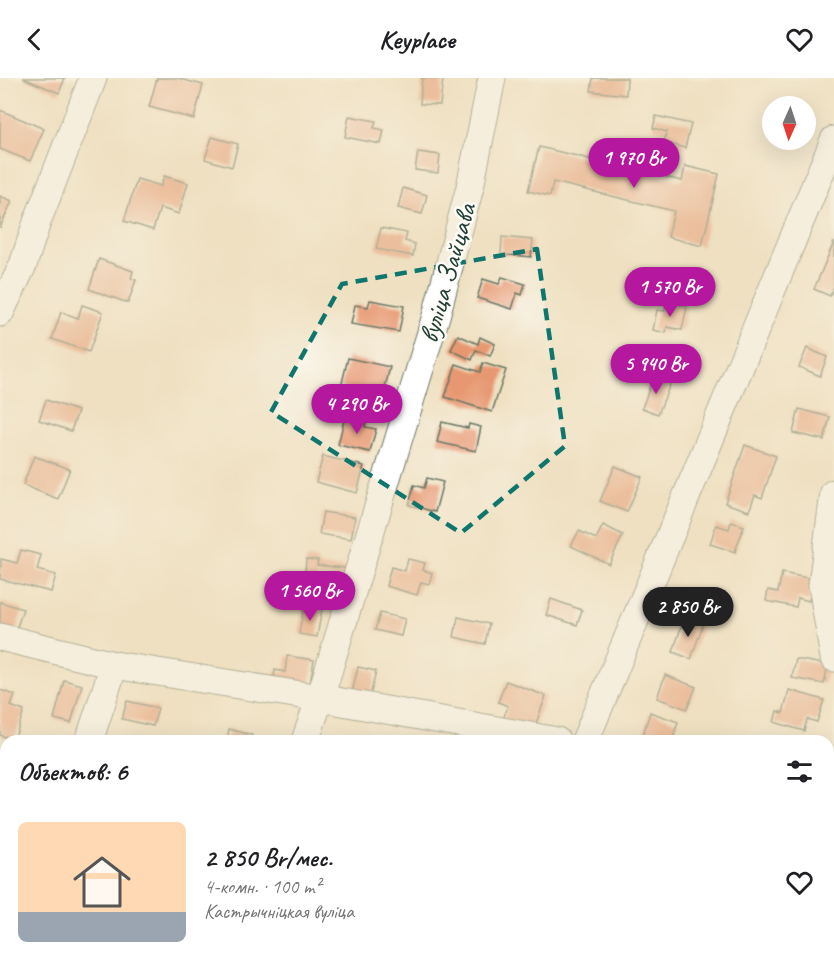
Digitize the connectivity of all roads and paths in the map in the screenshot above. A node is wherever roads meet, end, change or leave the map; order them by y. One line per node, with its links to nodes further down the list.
1 (93, 78): 4 (street)
2 (492, 78): 9 (street, вуліца Зайцава)
3 (831, 151): 13 (street)
4 (0, 313)
5 (834, 493): 7 (street)
6 (0, 637): 8 (street)
7 (834, 658)
8 (114, 665): 9 (street); 10 (street)
9 (320, 698): 11 (street, вуліца Зайцава); 12 (street)
10 (91, 735)
11 (307, 735)
12 (524, 735)
13 (588, 735)

